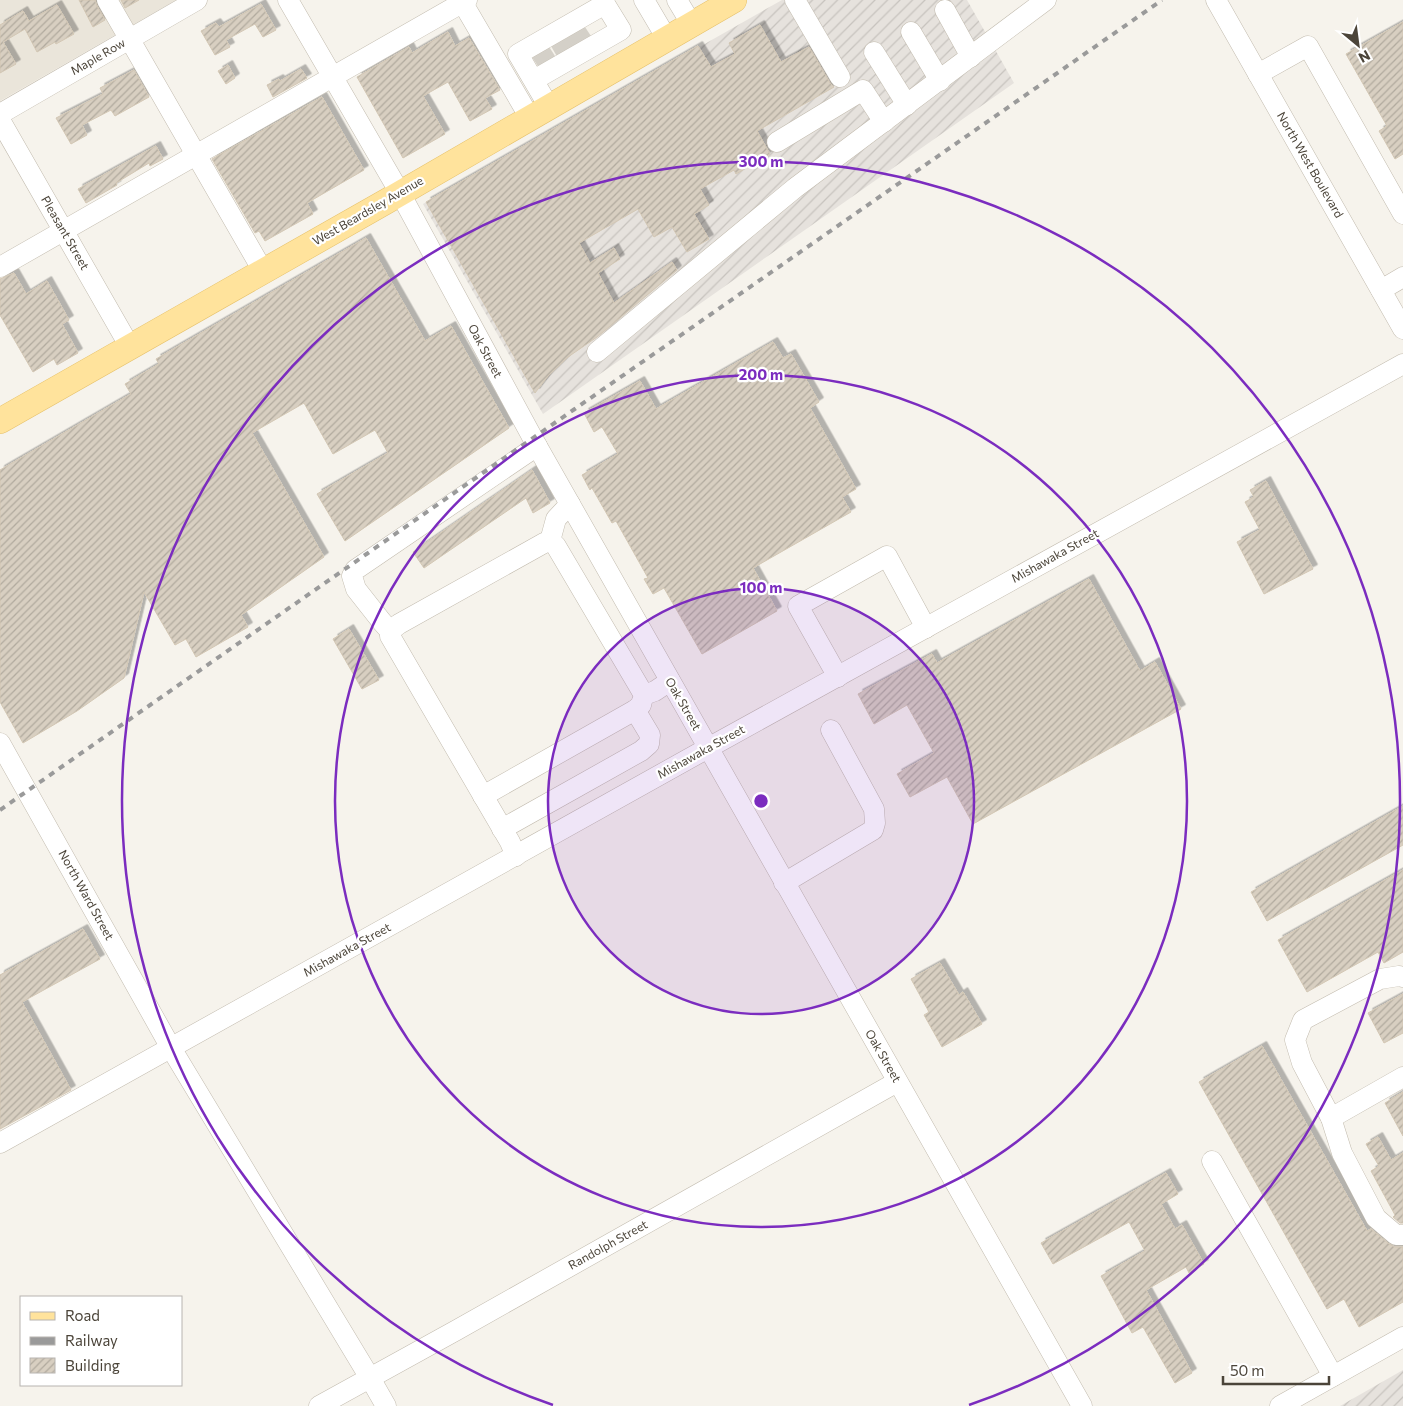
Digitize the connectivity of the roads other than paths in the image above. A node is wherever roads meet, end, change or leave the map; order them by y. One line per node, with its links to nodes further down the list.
1 (107, 0): 15 (street)
2 (197, 0): 15 (street, Maple Row)
3 (288, 0): 22 (street, Oak Street)
4 (644, 0): 16 (street)
5 (677, 0): 13 (street)
6 (734, 0): 13 (main road, West Beardsley Avenue)
7 (795, 0): 23 (street)
8 (1046, 0): 20 (street)
9 (1216, 0): 21 (street, North West Boulevard)
10 (464, 1): 22 (street); 27 (street)
11 (604, 2): 17 (street); 17 (street)
12 (945, 10): 20 (street)
13 (692, 25): 16 (main road, West Beardsley Avenue)
14 (911, 32): 25 (street)
15 (130, 39): 28 (street, Maple Row); 32 (street)
16 (667, 39): 27 (main road, West Beardsley Avenue)
17 (571, 41): 19 (street); 19 (street)
18 (874, 52): 26 (street)
19 (543, 57): 24 (street); 24 (street)
20 (971, 57): 25 (street)
21 (1258, 74): 34 (street); 39 (street, North West Boulevard)
22 (333, 76): 32 (street); 33 (street, Oak Street)
23 (840, 77)
24 (534, 80): 27 (street)
25 (940, 81): 26 (street)
26 (907, 105): 30 (street)
27 (539, 112): 33 (main road, West Beardsley Avenue)
28 (0, 114)
29 (0, 120): 35 (street, Pleasant Street)
30 (884, 122): 31 (street); 42 (street)
31 (778, 142)
32 (196, 155): 35 (street); 37 (street)
33 (400, 193): 37 (main road, West Beardsley Avenue); 45 (street, Oak Street)
34 (1403, 214)
35 (64, 231): 36 (street); 41 (street, Pleasant Street)
36 (0, 267)
37 (263, 271): 41 (main road, West Beardsley Avenue)
38 (1403, 277): 39 (street)
39 (1380, 290): 40 (street, North West Boulevard)
40 (1403, 329)
41 (130, 347): 44 (main road, West Beardsley Avenue)
42 (597, 352)
43 (1403, 364): 48 (street, Mishawaka Street)
44 (0, 421)
45 (537, 446): 46 (street, Oak Street); 49 (street)
46 (570, 504): 47 (street); 51 (street, Oak Street)
47 (550, 541): 49 (street); 52 (street)
48 (926, 628): 50 (street, Mishawaka Street); 50 (street)
49 (390, 631): 56 (street)
50 (838, 676): 55 (street, Mishawaka Street)
51 (670, 681): 52 (street); 55 (street, Oak Street)
52 (640, 702): 56 (street); 57 (street)
53 (831, 730): 59 (street)
54 (0, 744): 61 (street, North Ward Street)
55 (708, 748): 58 (street, Mishawaka Street); 59 (street, Oak Street)
56 (483, 796): 57 (street)
57 (502, 828): 58 (street)
58 (516, 856): 61 (street, Mishawaka Street)
59 (784, 883): 63 (street, Oak Street)
60 (1403, 977): 64 (street)
61 (172, 1048): 65 (street, Mishawaka Street); 70 (street, North Ward Street)
62 (1403, 1078): 64 (street)
63 (897, 1082): 70 (street, Randolph Street); 73 (street, Oak Street)
64 (1331, 1118): 67 (street)
65 (0, 1144)
66 (1212, 1161): 69 (street)
67 (1403, 1235)
68 (1403, 1337): 69 (street)
69 (1335, 1375): 74 (street)
70 (370, 1378): 71 (street, Randolph Street); 72 (street, North Ward Street)
71 (319, 1406)
72 (386, 1406)
73 (1082, 1406)
74 (1280, 1406)

